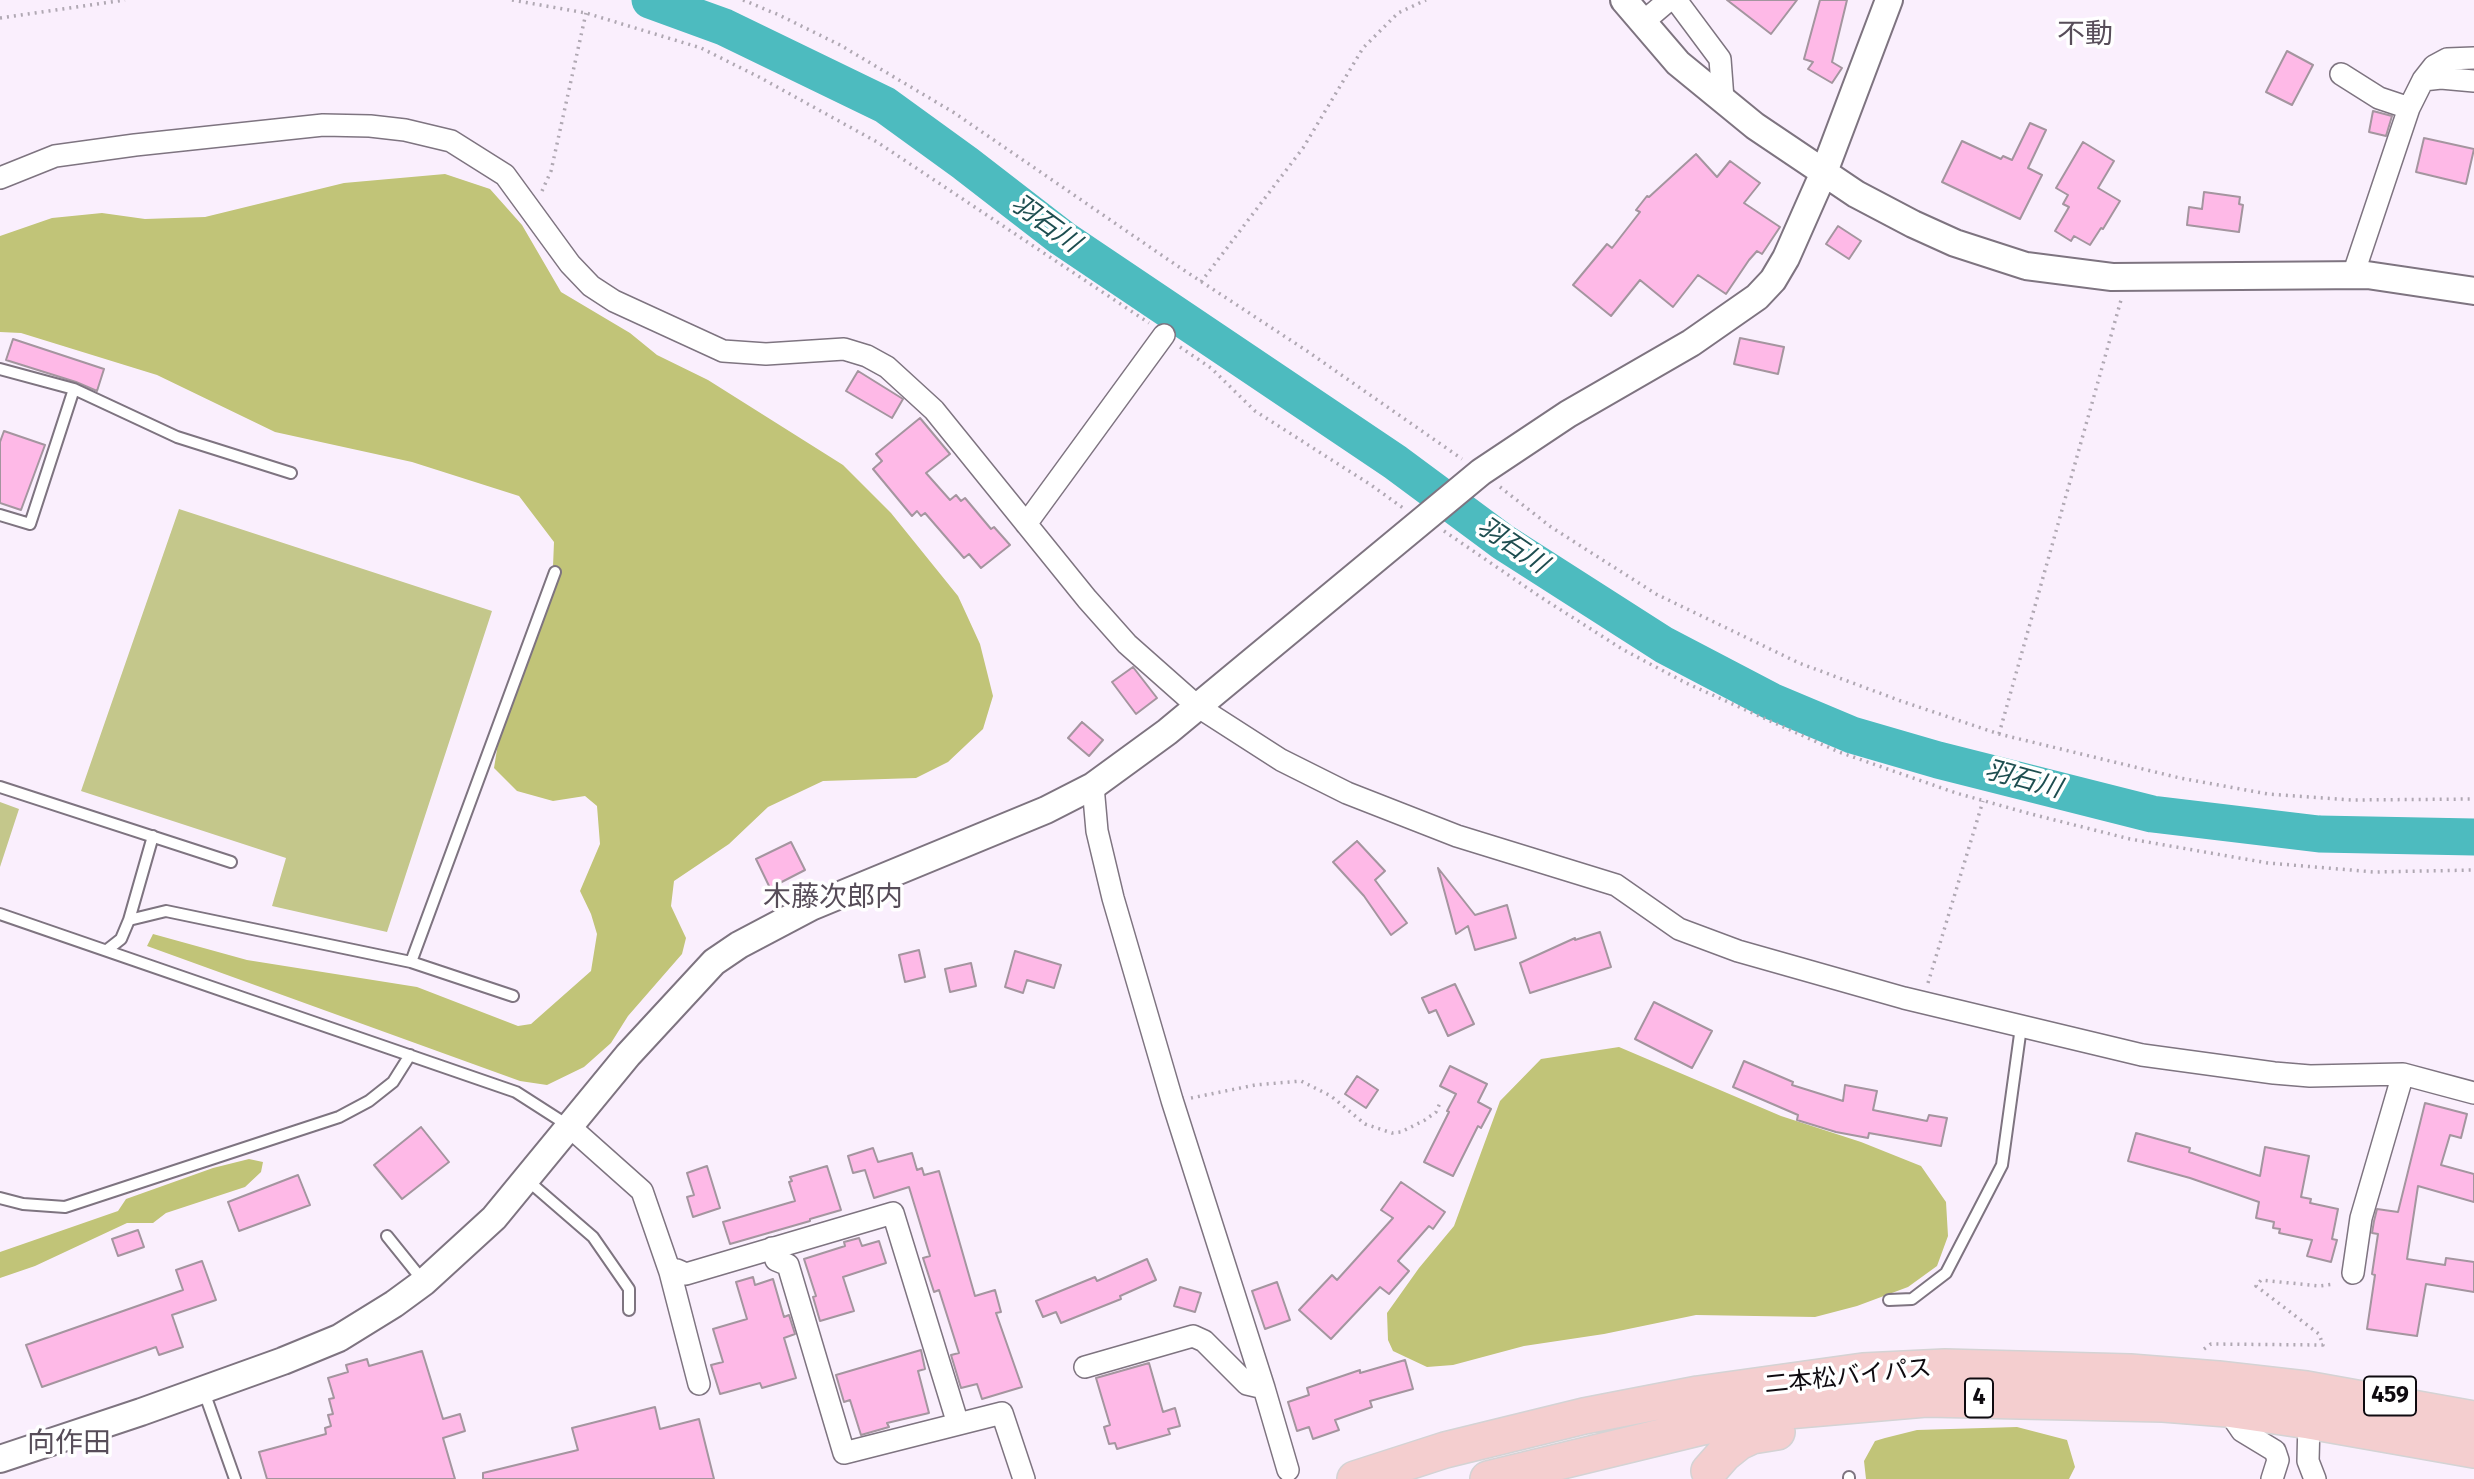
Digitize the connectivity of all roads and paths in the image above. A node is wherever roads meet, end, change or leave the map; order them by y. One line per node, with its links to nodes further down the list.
1 (125, 0): 9 (path)
2 (512, 0): 8 (path)
3 (1426, 0): 22 (path)
4 (1624, 0): 10 (street)
5 (1669, 0): 10 (street)
6 (1676, 0): 15 (street)
7 (1889, 0): 17 (street)
8 (586, 13): 19 (path); 24 (path)
9 (0, 18)
10 (1643, 22): 15 (street)
11 (2474, 58): 13 (street)
12 (2341, 74): 16 (street)
13 (2423, 80): 14 (street); 16 (street)
14 (2474, 80)
15 (1723, 99): 17 (street)
16 (2409, 108): 20 (street)
17 (1824, 172): 21 (street); 29 (street)
18 (0, 178): 19 (street)
19 (532, 212): 30 (street)
20 (2353, 275): 21 (street); 23 (street)
21 (2127, 278): 33 (path)
22 (1201, 282)
23 (2474, 291)
24 (1164, 335): 29 (path); 30 (street)
25 (0, 369): 26 (lane)
26 (74, 390): 27 (lane); 28 (lane)
27 (291, 473)
28 (0, 515)
29 (1424, 520): 32 (street); 38 (path)
30 (1026, 524): 32 (street)
31 (555, 572): 45 (lane)
32 (1197, 706): 34 (street); 47 (street)
33 (1999, 734)
34 (1093, 786): 52 (street); 54 (street)
35 (0, 787): 39 (lane)
36 (2474, 799): 37 (path)
37 (2352, 800)
38 (1983, 801): 41 (path); 47 (path)
39 (153, 836): 40 (lane); 43 (lane)
40 (231, 862)
41 (2474, 870)
42 (0, 914): 44 (lane)
43 (129, 920): 44 (lane); 45 (lane)
44 (107, 950): 49 (lane)
45 (411, 962): 46 (lane)
46 (513, 996)
47 (1922, 1003): 48 (street)
48 (2021, 1027): 50 (street); 62 (lane)
49 (410, 1055): 54 (lane); 56 (lane)
50 (2403, 1074): 51 (street); 60 (street)
51 (2474, 1093)
52 (1172, 1100): 53 (path); 67 (street)
53 (1440, 1104)
54 (569, 1126): 55 (street); 59 (street)
55 (526, 1180): 61 (street); 63 (lane)
56 (0, 1198)
57 (387, 1236): 61 (lane)
58 (772, 1248): 59 (street); 74 (street); 74 (street)
59 (670, 1272): 66 (street)
60 (2353, 1273): 64 (path)
61 (424, 1282): 68 (street)
62 (1889, 1300)
63 (629, 1310)
64 (2200, 1352)
65 (1085, 1367): 67 (street)
66 (699, 1384)
67 (1264, 1388): 77 (street)
68 (203, 1389): 76 (street); 79 (lane)
69 (1991, 1398): 72 (highway, 二本松バイパス / 4); 78 (highway); 82 (highway, 二本松バイパス / 4)
70 (2474, 1404): 71 (highway, 459)
71 (2308, 1405): 72 (highway, 二本松バイパス / 4); 73 (highway, 二本松バイパス / 4); 75 (highway, 二本松バイパス / 4); 81 (highway, 二本松バイパス / 4); 84 (street)
72 (2227, 1409): 83 (street)
73 (2474, 1419)
74 (958, 1424): 80 (street)
75 (2474, 1450)
76 (0, 1459)
77 (1288, 1470)
78 (1709, 1471)
79 (235, 1479)
80 (1024, 1479)
81 (1354, 1479)
82 (1488, 1479)
83 (2272, 1479)
84 (2315, 1479)

